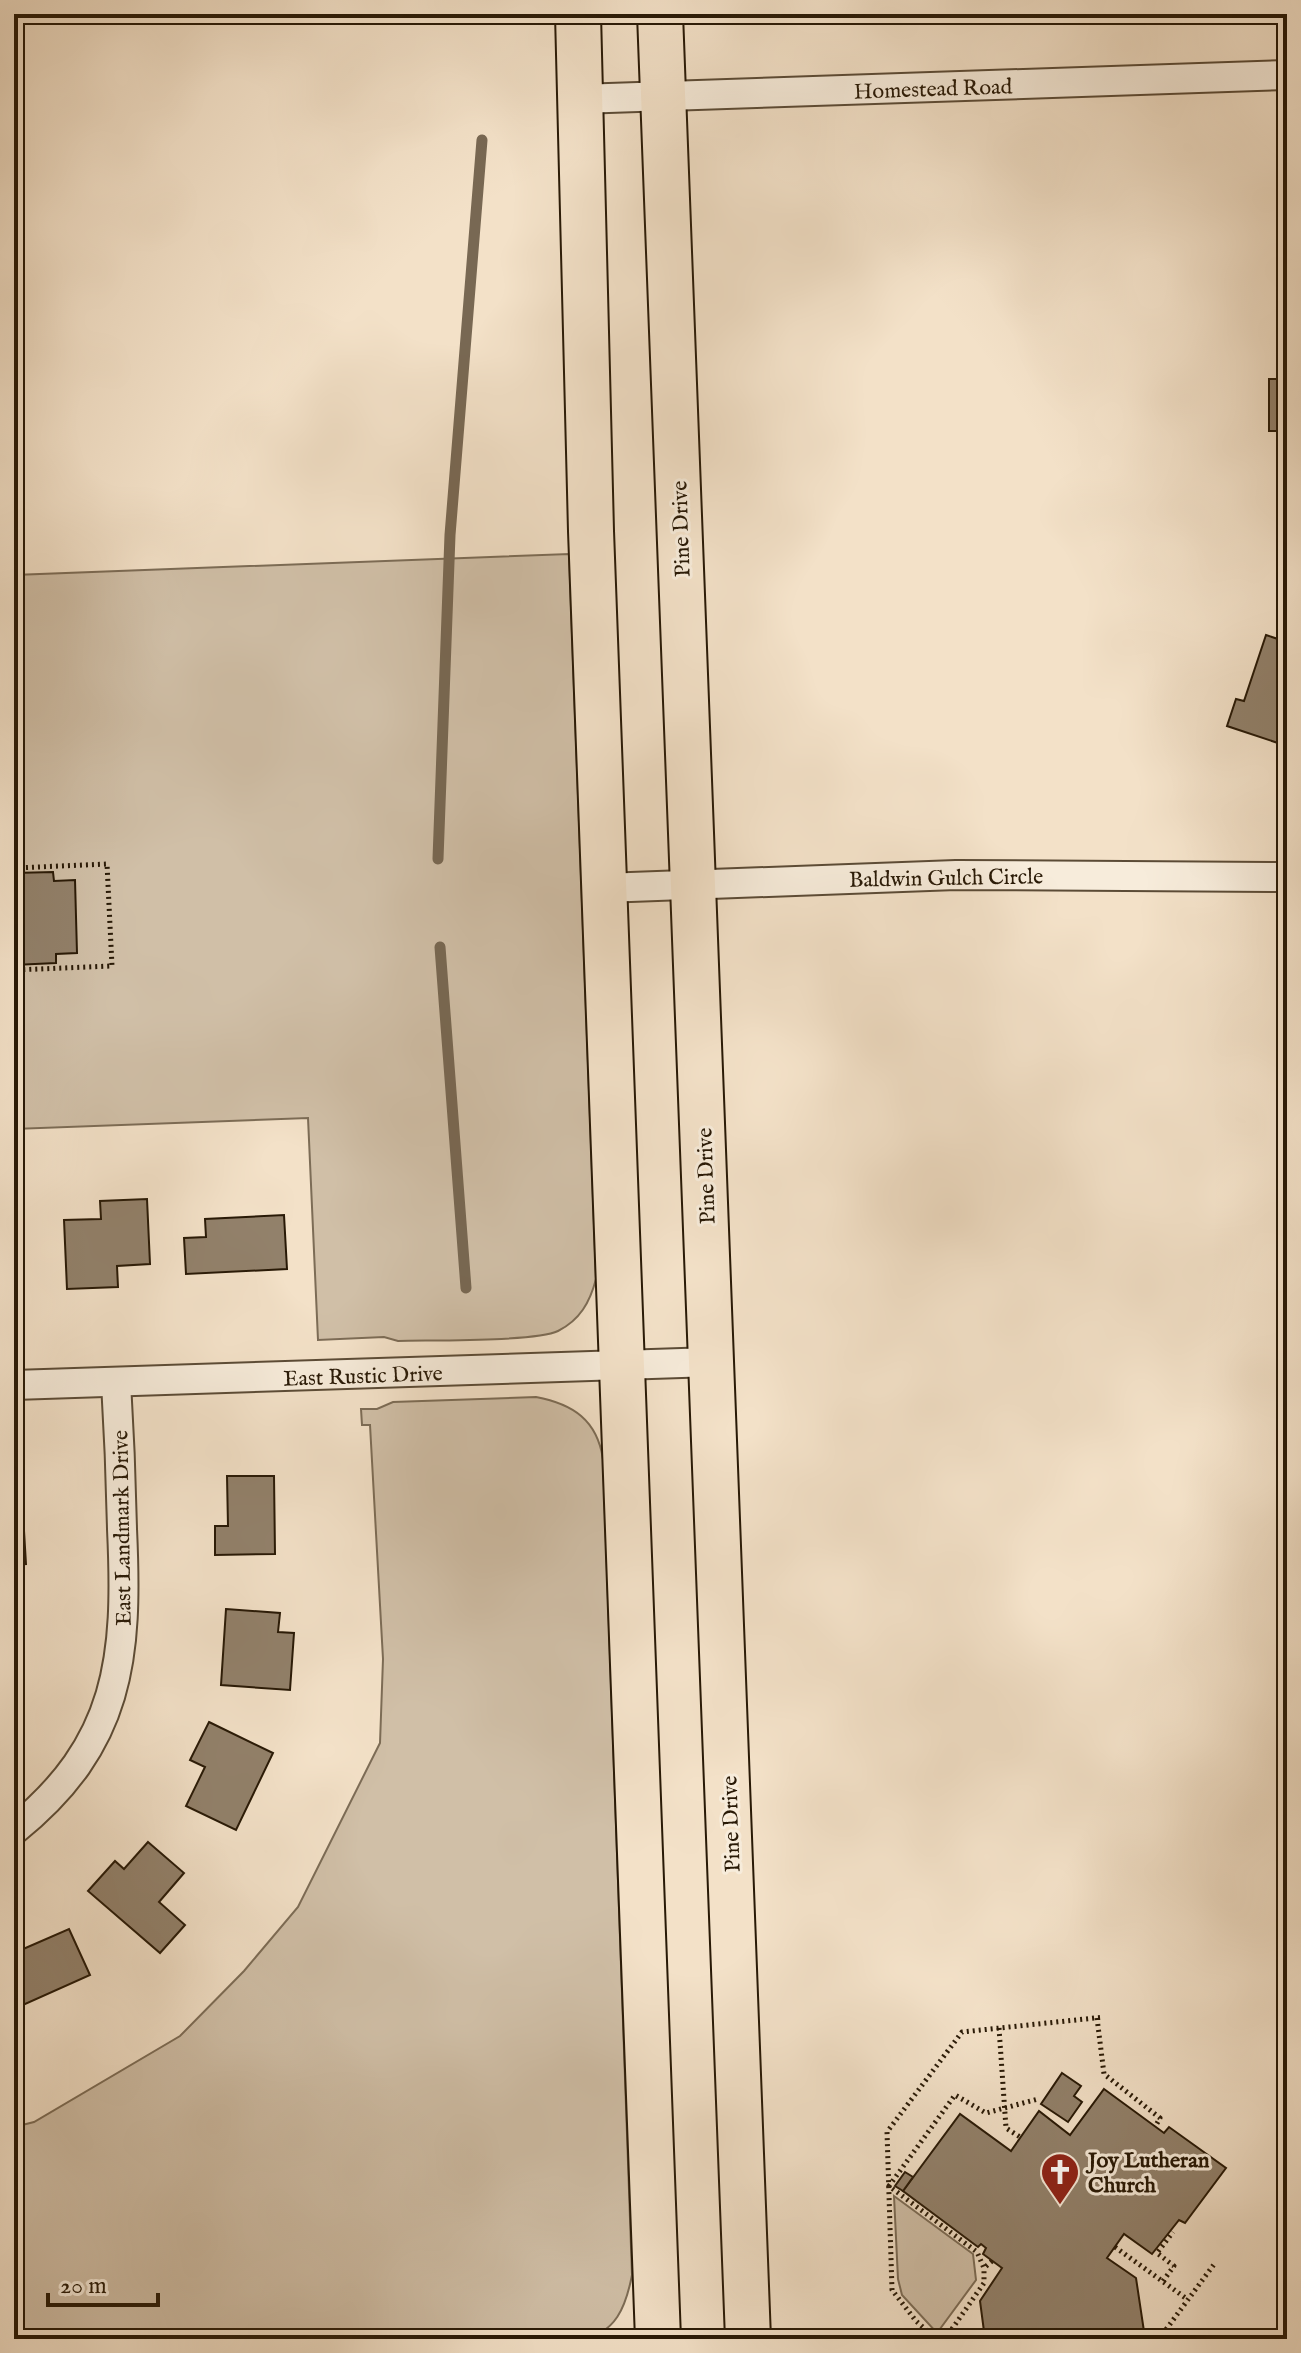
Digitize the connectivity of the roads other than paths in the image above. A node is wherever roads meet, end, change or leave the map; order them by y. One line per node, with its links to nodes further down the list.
1 (578, 14): 5 (main road)
2 (660, 14): 4 (main road, Pine Drive)
3 (1287, 75): 4 (street, Homestead Road)
4 (663, 97): 5 (street, Homestead Road); 7 (main road, Pine Drive)
5 (579, 99): 8 (main road)
6 (1287, 877): 7 (street, Baldwin Gulch Circle)
7 (694, 885): 8 (street, Baldwin Gulch Circle); 9 (main road, Pine Drive)
8 (604, 888): 10 (main road)
9 (712, 1362): 10 (street, East Rustic Drive); 15 (main road, Pine Drive)
10 (623, 1366): 11 (street, East Rustic Drive); 14 (main road)
11 (116, 1382): 12 (street, East Rustic Drive); 13 (street, East Landmark Drive)
12 (14, 1385)
13 (14, 1830)
14 (658, 2339)
15 (748, 2339)

